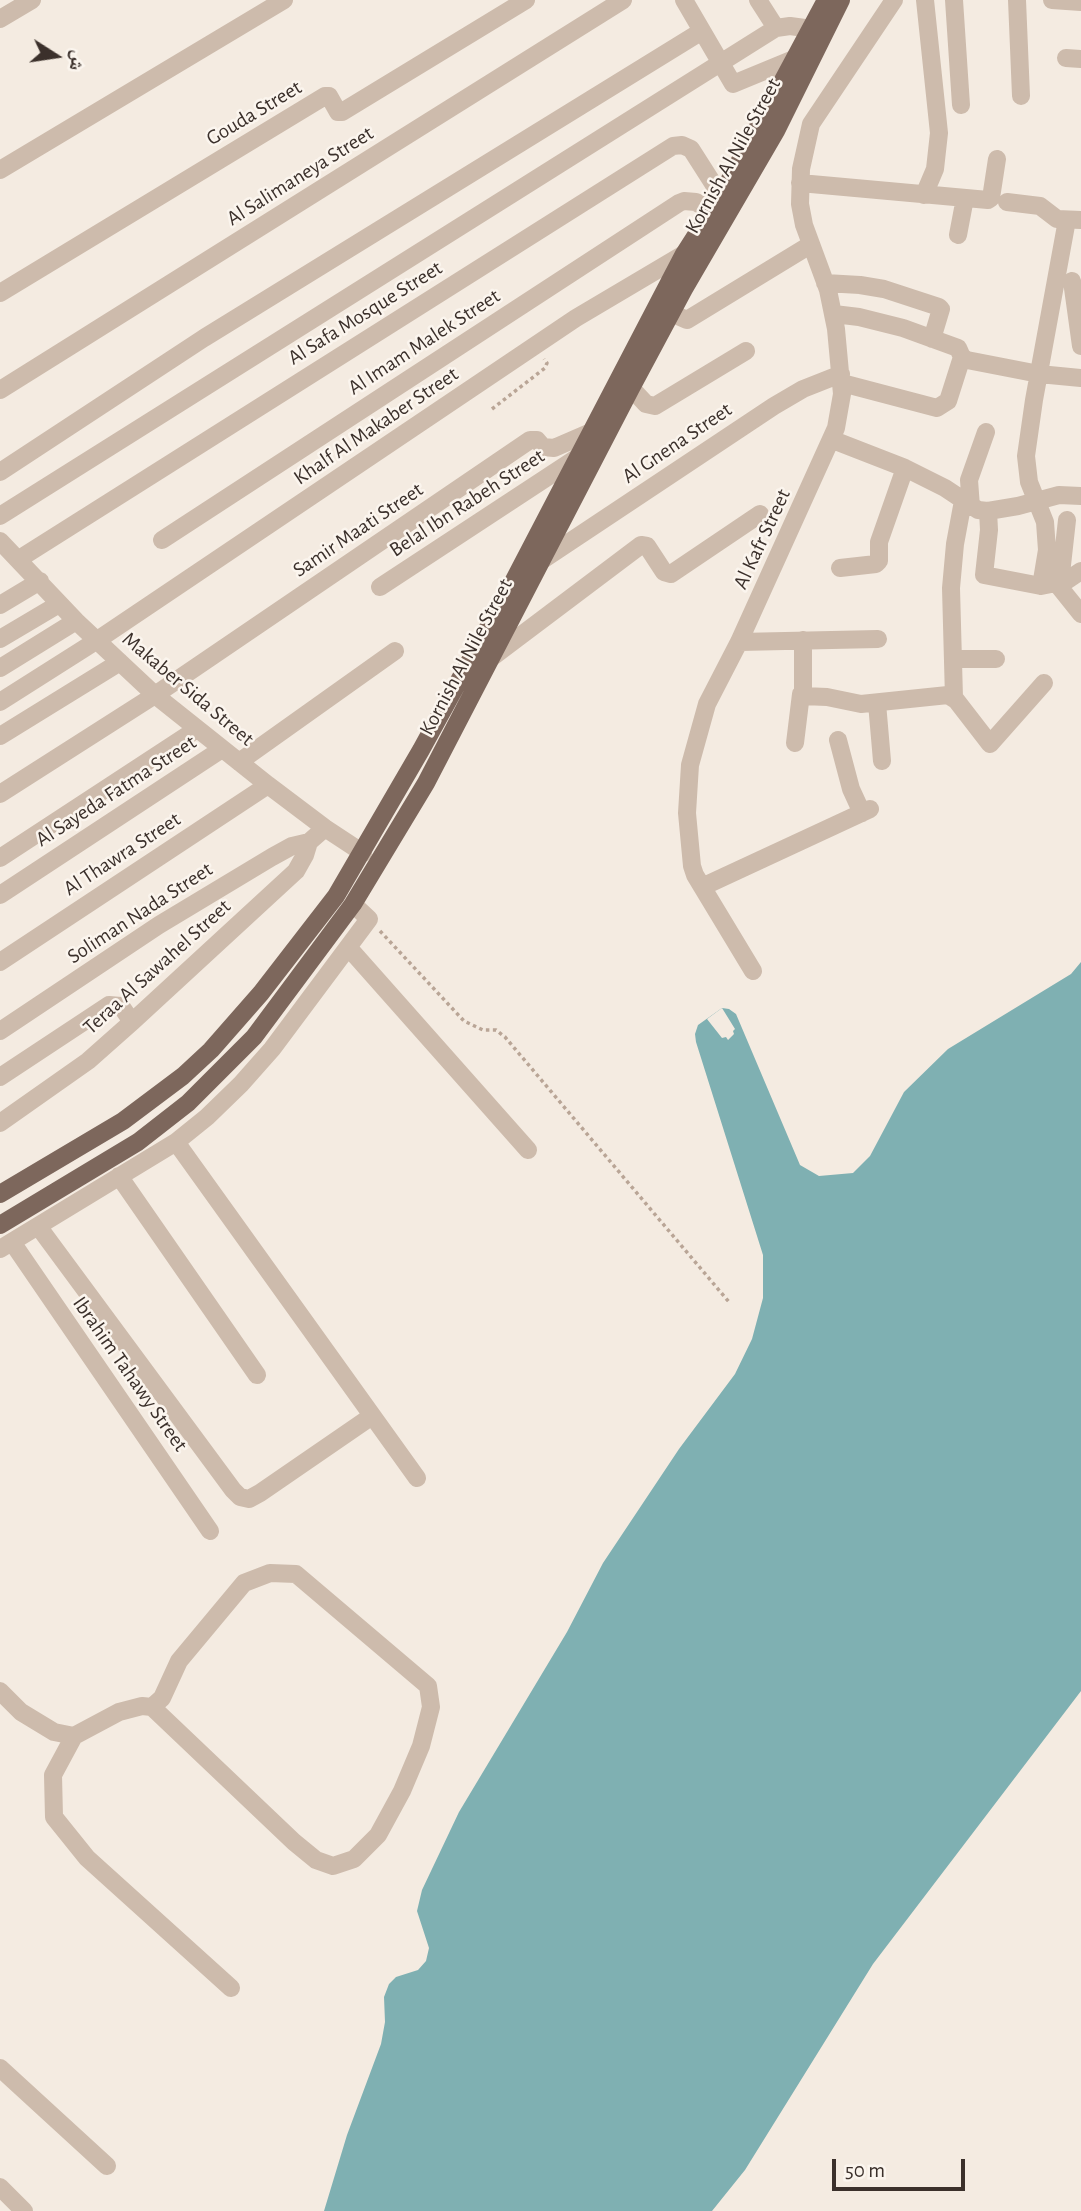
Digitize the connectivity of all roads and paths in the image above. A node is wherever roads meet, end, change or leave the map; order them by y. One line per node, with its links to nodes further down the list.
1 (32, 0): 16 (street)
2 (284, 0): 25 (street)
3 (526, 0): 38 (street, Gouda Street)
4 (623, 0): 50 (street, Al Salimaneya Street)
5 (684, 0): 19 (street)
6 (758, 0): 17 (street)
7 (826, 0): 18 (main road, Kornish Al Nile Street)
8 (841, 0): 39 (main road, Kornish Al Nile Street)
9 (894, 0): 26 (street, Al Kafr Street)
10 (925, 0): 27 (street)
11 (954, 0): 23 (street)
12 (1017, 0): 22 (street)
13 (1052, 0): 14 (street)
14 (1065, 0): 15 (street)
15 (1081, 2)
16 (0, 19)
17 (776, 28): 18 (street); 21 (street)
18 (812, 29): 20 (main road, Kornish Al Nile Street)
19 (702, 32): 21 (street); 57 (street)
20 (796, 58): 21 (street); 28 (main road, Kornish Al Nile Street)
21 (720, 63): 62 (street)
22 (1021, 96)
23 (961, 105)
24 (997, 159): 29 (street)
25 (0, 170)
26 (800, 183): 27 (street); 34 (street, Al Kafr Street)
27 (923, 195): 29 (street)
28 (722, 196): 31 (main road, Kornish Al Nile Street); 66 (street, Al Safa Mosque Street)
29 (965, 198): 33 (street)
30 (1007, 202): 32 (street)
31 (712, 212): 35 (main road, Kornish Al Nile Street); 64 (street, Al Imam Malek Street)
32 (1074, 220): 36 (street)
33 (958, 235)
34 (810, 245): 37 (street, Al Kafr Street); 39 (street)
35 (684, 254): 42 (street, Khalf Al Makaber Street); 52 (main road, Kornish Al Nile Street)
36 (1070, 281): 43 (street); 46 (street)
37 (825, 283): 40 (street, Al Kafr Street); 41 (street)
38 (0, 293)
39 (671, 313): 49 (main road, Kornish Al Nile Street)
40 (834, 314): 41 (street); 47 (street, Al Kafr Street)
41 (932, 339): 45 (street)
42 (535, 346): 51 (path); 80 (street, Khalf Al Makaber Street)
43 (1081, 346)
44 (746, 351): 49 (street)
45 (962, 357): 46 (street); 47 (street)
46 (1039, 374): 48 (street); 59 (street)
47 (841, 378): 54 (street, Al Kafr Street); 67 (street, Al Gnena Street)
48 (1081, 378)
49 (631, 388): 67 (main road, Kornish Al Nile Street)
50 (0, 390)
51 (492, 409)
52 (591, 432): 55 (main road, Kornish Al Nile Street); 90 (street, Samir Maati Street)
53 (986, 432): 60 (street)
54 (832, 440): 56 (street); 81 (street, Al Kafr Street)
55 (578, 457): 72 (street, Belal Ibn Rabeh Street); 105 (main road, Kornish Al Nile Street)
56 (905, 468): 60 (street); 68 (street)
57 (0, 472)
58 (1081, 496): 59 (street)
59 (1037, 500): 60 (street); 71 (street)
60 (974, 507): 71 (street); 84 (street)
61 (760, 514): 83 (street)
62 (0, 516)
63 (1067, 520): 71 (street)
64 (162, 540)
65 (0, 541): 66 (street, Makaber Sida Street)
66 (19, 559): 70 (street, Makaber Sida Street)
67 (544, 559): 83 (main road, Kornish Al Nile Street)
68 (840, 568)
69 (1081, 571): 71 (street)
70 (40, 582): 73 (street, Makaber Sida Street); 74 (street)
71 (1053, 584): 75 (street)
72 (380, 587)
73 (59, 604): 76 (street, Makaber Sida Street); 77 (street)
74 (0, 605)
75 (1081, 614)
76 (76, 621): 80 (street, Makaber Sida Street); 87 (street)
77 (0, 639)
78 (878, 639): 79 (street)
79 (803, 640): 81 (street); 89 (street)
80 (96, 641): 86 (street, Makaber Sida Street); 92 (street, Khalf Al Makaber Street)
81 (735, 649): 107 (street, Al Kafr Street)
82 (396, 651): 100 (street)
83 (491, 658): 109 (main road, Kornish Al Nile Street)
84 (953, 659): 85 (street); 91 (street)
85 (996, 659)
86 (120, 662): 90 (street, Makaber Sida Street); 95 (street)
87 (0, 668)
88 (1044, 683): 91 (street)
89 (801, 694): 93 (street); 97 (street)
90 (155, 695): 94 (street, Makaber Sida Street); 102 (street)
91 (954, 698): 93 (street)
92 (0, 702)
93 (877, 703): 99 (street)
94 (197, 729): 98 (street, Makaber Sida Street); 106 (street)
95 (0, 736)
96 (838, 740): 107 (street)
97 (795, 743)
98 (222, 748): 100 (street, Makaber Sida Street); 108 (street, Al Sayeda Fatma Street)
99 (882, 761)
100 (239, 762): 101 (street, Makaber Sida Street)
101 (268, 785): 103 (street, Makaber Sida Street); 112 (street, Al Thawra Street)
102 (0, 794)
103 (325, 828): 104 (street, Teraa Al Sawahel Street); 105 (street, Makaber Sida Street)
104 (309, 842): 114 (street, Teraa Al Sawahel Street); 116 (street, Soliman Nada Street)
105 (363, 853): 115 (main road, Kornish Al Nile Street)
106 (0, 858)
107 (702, 887): 113 (street, Al Kafr Street)
108 (0, 895)
109 (352, 904): 110 (street); 117 (main road, Kornish Al Nile Street)
110 (369, 919): 111 (street); 127 (path)
111 (348, 947): 120 (street); 121 (street)
112 (0, 962)
113 (753, 971)
114 (132, 1022): 118 (street); 119 (street, Teraa Al Sawahel Street)
115 (235, 1023): 117 (main road); 123 (main road, Kornish Al Nile Street)
116 (0, 1031)
117 (254, 1037): 124 (main road, Kornish Al Nile Street)
118 (0, 1077)
119 (0, 1123)
120 (176, 1142): 122 (street); 129 (street)
121 (528, 1150)
122 (119, 1176): 125 (street); 128 (street)
123 (0, 1194)
124 (0, 1225)
125 (38, 1226): 126 (street); 129 (street)
126 (6, 1246): 131 (street, Ibrahim Tahawy Street)
127 (729, 1302)
128 (257, 1375)
129 (372, 1416): 130 (street)
130 (417, 1478)
131 (210, 1531)
132 (0, 1691): 134 (street)
133 (152, 1707): 133 (street); 134 (street)
134 (75, 1736): 135 (street)
135 (231, 1988)
136 (0, 2068): 137 (street)
137 (107, 2166)
138 (0, 2187): 139 (street)
139 (24, 2211)

